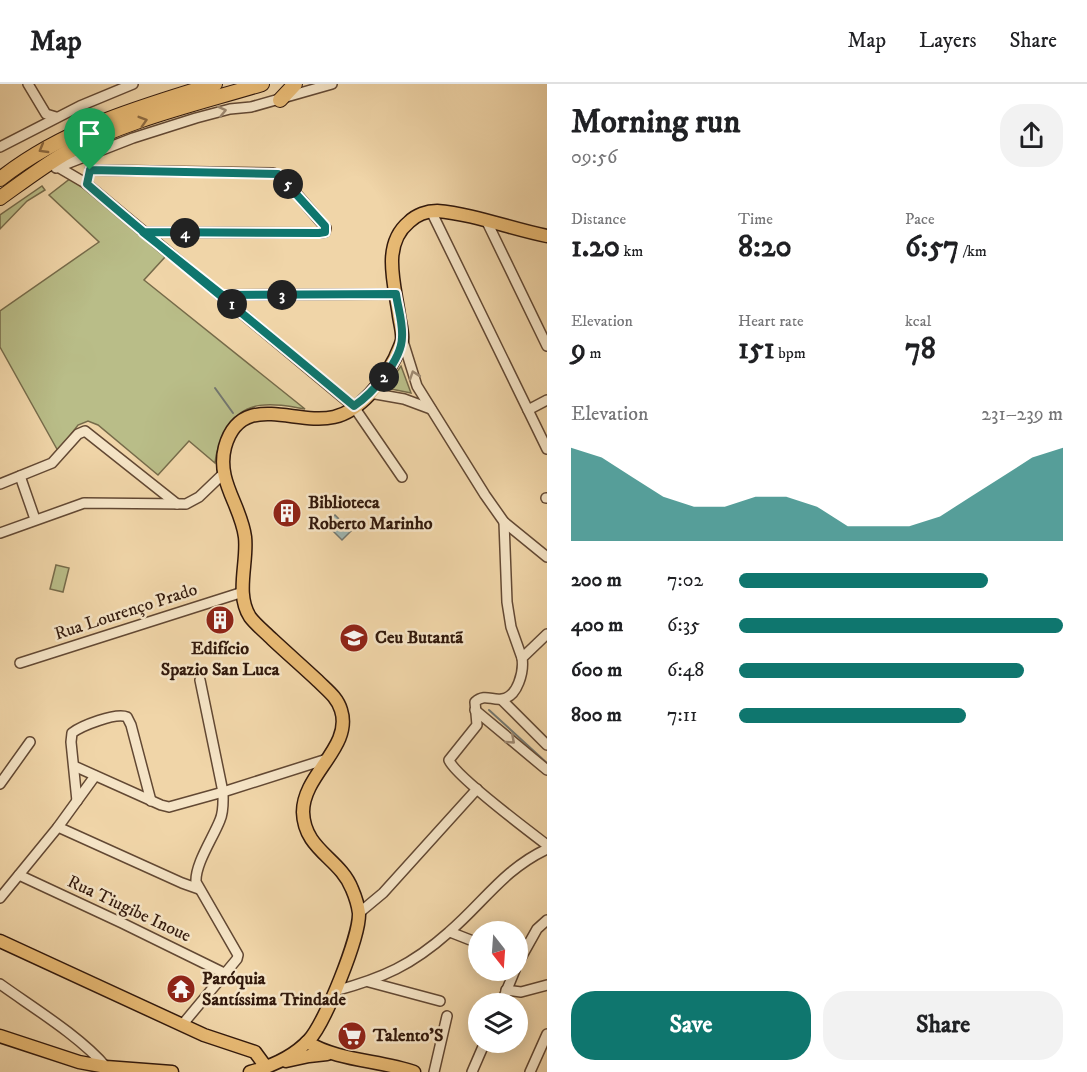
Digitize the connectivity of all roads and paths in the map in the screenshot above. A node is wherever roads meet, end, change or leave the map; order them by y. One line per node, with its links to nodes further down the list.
1 (28, 84): 10 (street)
2 (102, 84): 8 (street)
3 (133, 84): 8 (street)
4 (215, 84): 15 (highway, one-way to 15)
5 (262, 84): 16 (highway, one-way to 5)
6 (295, 84): 9 (highway)
7 (332, 84): 9 (street)
8 (107, 94): 10 (street)
9 (280, 100): 12 (street, one-way to 9)
10 (44, 119): 11 (street)
11 (0, 147)
12 (105, 150): 13 (street); 14 (street)
13 (58, 167): 16 (street); 17 (street)
14 (90, 170): 17 (street); 21 (street)
15 (3, 176)
16 (28, 177): 18 (highway)
17 (87, 184): 21 (street)
18 (0, 198)
19 (431, 212): 20 (main road); 23 (main road); 33 (street)
20 (487, 222): 22 (main road); 26 (street)
21 (143, 232): 24 (street)
22 (547, 236)
23 (396, 294): 24 (street); 25 (main road)
24 (222, 295): 31 (street)
25 (402, 338): 27 (main road); 28 (street, one-way to 25)
26 (547, 346)
27 (370, 393): 30 (street); 31 (main road)
28 (423, 396): 30 (street); 32 (street)
29 (547, 400): 33 (street)
30 (412, 402): 32 (street)
31 (354, 406): 37 (main road); 39 (street)
32 (431, 409): 36 (street)
33 (528, 410): 35 (street)
34 (464, 445): 36 (street)
35 (547, 449)
36 (455, 450): 43 (street)
37 (223, 474): 41 (street); 46 (main road)
38 (20, 476): 40 (street); 41 (street); 42 (street)
39 (402, 477)
40 (0, 484)
41 (177, 504): 42 (street)
42 (35, 519): 44 (street)
43 (504, 522): 45 (street); 48 (street)
44 (0, 533)
45 (547, 557)
46 (243, 592): 49 (street, Rua Lourenço Prado); 55 (main road)
47 (547, 634): 48 (street)
48 (522, 658): 51 (street)
49 (20, 663)
50 (200, 680): 61 (street)
51 (502, 700): 52 (street); 54 (street)
52 (475, 710): 57 (street, one-way to 57); 60 (street)
53 (30, 742): 59 (street)
54 (547, 745)
55 (327, 759): 61 (street); 69 (main road)
56 (74, 766): 58 (street); 62 (street); 63 (street)
57 (547, 770)
58 (95, 776): 62 (street); 63 (street)
59 (0, 784)
60 (477, 789): 65 (street); 69 (street)
61 (223, 792): 63 (street); 67 (street)
62 (77, 801): 64 (street)
63 (151, 801)
64 (58, 827): 66 (street); 67 (street)
65 (547, 847): 71 (street)
66 (19, 875): 68 (street); 75 (street, Rua Tiugibe Inoue)
67 (199, 889): 75 (street)
68 (0, 898)
69 (358, 913): 81 (main road)
70 (547, 920): 74 (street)
71 (450, 932): 72 (street); 77 (street)
72 (468, 939)
73 (0, 941): 85 (main road)
74 (528, 944)
75 (224, 974): 85 (street)
76 (510, 981): 80 (street)
77 (369, 982): 81 (street); 83 (street)
78 (0, 984): 94 (street)
79 (547, 985): 80 (street)
80 (506, 990): 82 (street)
81 (335, 991): 88 (main road)
82 (505, 993)
83 (440, 1001)
84 (447, 1016): 97 (street)
85 (182, 1025): 89 (main road)
86 (547, 1034): 99 (street)
87 (0, 1036): 94 (main road)
88 (307, 1042): 92 (main road); 93 (main road)
89 (241, 1048): 90 (main road); 93 (main road)
90 (255, 1052): 93 (main road); 93 (main road)
91 (480, 1053): 98 (street)
92 (335, 1054): 93 (main road); 96 (main road)
93 (268, 1066)
94 (106, 1067): 95 (main road)
95 (172, 1072)
96 (414, 1072)
97 (434, 1072)
98 (472, 1072)
99 (530, 1072)

